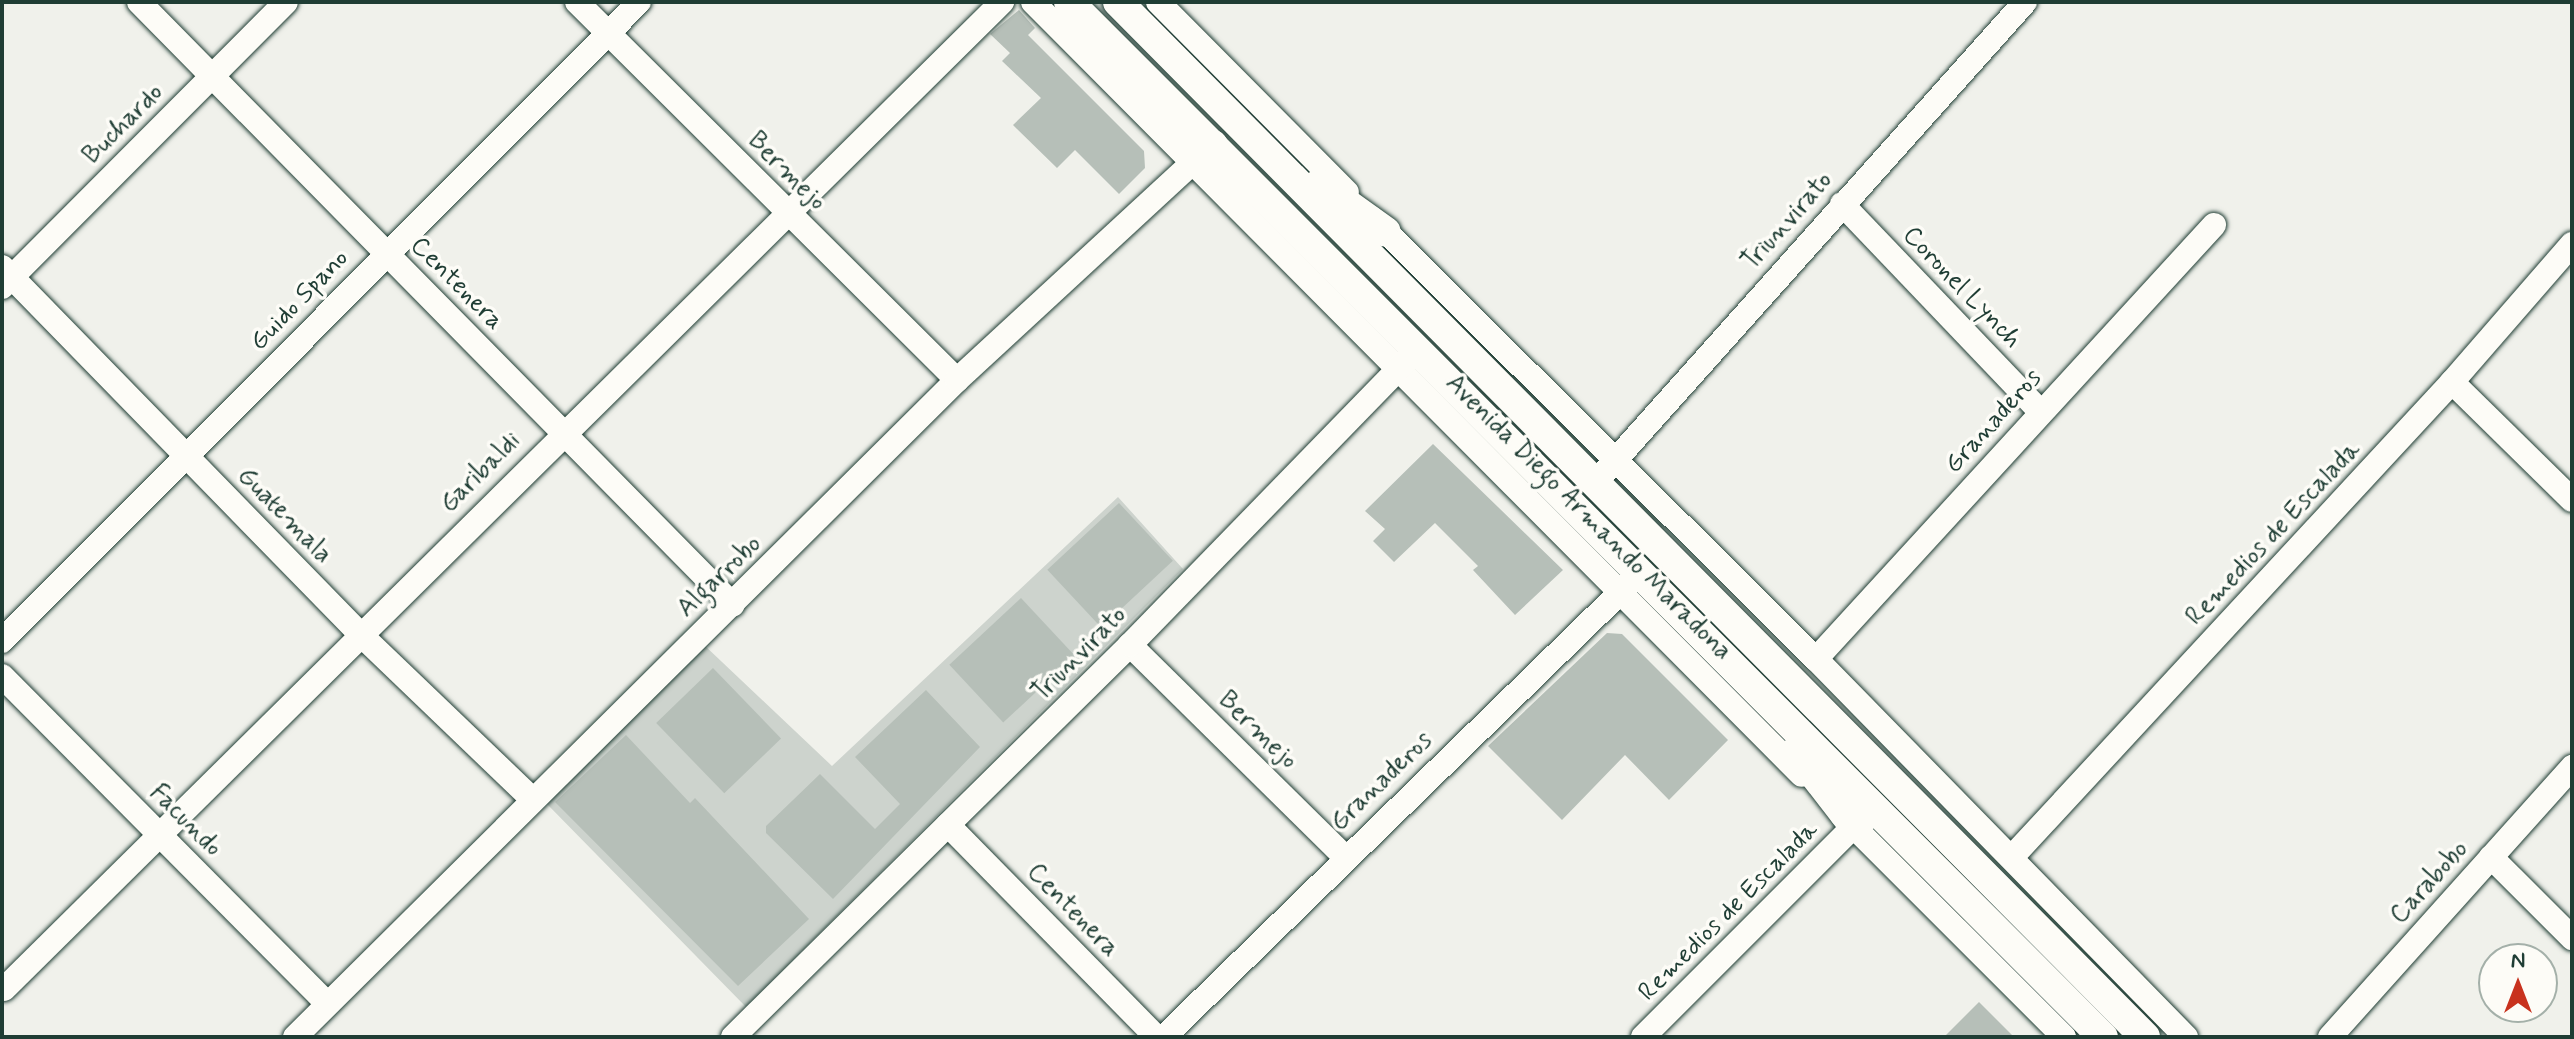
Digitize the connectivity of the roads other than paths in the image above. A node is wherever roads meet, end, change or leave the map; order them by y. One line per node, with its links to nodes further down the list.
1 (139, 2): 12 (street, Centenera)
2 (286, 2): 12 (street, Buchardo)
3 (577, 2): 11 (street, Bermejo)
4 (639, 2): 11 (street, Guido Spano)
5 (1002, 2): 16 (street, Garibaldi)
6 (1033, 2): 14 (street, Avenida Diego Armando Maradona)
7 (1069, 2): 14 (main road, Avenida Diego Armando Maradona)
8 (1118, 2): 13 (main road, Avenida Diego Armando Maradona)
9 (1158, 2): 18 (street, Avenida Diego Armando Maradona)
10 (2025, 2): 15 (street, Triunvirato)
11 (608, 33): 16 (street, Bermejo); 20 (street, Guido Spano)
12 (212, 76): 20 (street, Centenera); 21 (street, Buchardo)
13 (1249, 135): 18 (main road); 22 (main road, Avenida Diego Armando Maradona)
14 (1202, 154): 23 (main road, Avenida Diego Armando Maradona); 24 (street, Algarrobo)
15 (1842, 204): 26 (street, Coronel Lynch); 29 (street, Triunvirato)
16 (789, 215): 24 (street, Bermejo); 27 (street, Garibaldi)
17 (2214, 225): 26 (street, Granaderos)
18 (1386, 232): 22 (street, Avenida Diego Armando Maradona)
19 (2572, 244): 25 (street, Remedios de Escalada)
20 (386, 253): 27 (street, Centenera); 28 (street, Guido Spano)
21 (5, 277): 28 (street, Guatemala)
22 (1449, 315): 23 (street, Triunvirato); 29 (main road, Avenida Diego Armando Maradona)
23 (1408, 359): 32 (main road, Avenida Diego Armando Maradona); 34 (street, Avenida Diego Armando Maradona); 38 (street, Triunvirato)
24 (957, 380): 35 (street, Algarrobo)
25 (2452, 382): 30 (street); 47 (street, Remedios de Escalada)
26 (2041, 412): 39 (street, Granaderos)
27 (562, 432): 35 (street, Centenera); 36 (street, Garibaldi)
28 (187, 457): 36 (street, Guatemala); 37 (street, Guido Spano)
29 (1605, 472): 31 (main road, Avenida Diego Armando Maradona); 39 (street, Avenida Diego Armando Maradona)
30 (2572, 500)
31 (1630, 516): 32 (main road); 59 (main road, Avenida Diego Armando Maradona)
32 (1608, 537): 33 (main road, Avenida Diego Armando Maradona)
33 (1643, 571): 34 (street, Granaderos); 43 (main road, Avenida Diego Armando Maradona)
34 (1621, 592): 43 (street, Avenida Diego Armando Maradona); 46 (street, Granaderos)
35 (733, 605): 42 (street, Algarrobo)
36 (360, 634): 42 (street, Guatemala); 45 (street, Garibaldi)
37 (2, 641)
38 (1130, 645): 44 (street, Triunvirato); 46 (street, Bermejo)
39 (1816, 659): 47 (street, Avenida Diego Armando Maradona)
40 (2, 676): 45 (street, Facundo)
41 (2572, 767): 48 (street, Carabobo)
42 (532, 799): 51 (street, Algarrobo)
43 (1864, 817): 56 (street, Remedios de Escalada); 57 (street, Avenida Diego Armando Maradona); 58 (main road, Avenida Diego Armando Maradona)
44 (948, 825): 53 (street, Triunvirato); 54 (street, Centenera)
45 (158, 833): 50 (street, Garibaldi); 51 (street, Facundo)
46 (1345, 857): 55 (street, Granaderos)
47 (2012, 857): 60 (street, Avenida Diego Armando Maradona)
48 (2491, 857): 49 (street); 61 (street, Carabobo)
49 (2572, 938)
50 (4, 989)
51 (328, 1004): 52 (street, Algarrobo)
52 (295, 1037)
53 (733, 1037)
54 (1156, 1037)
55 (1164, 1037)
56 (1643, 1037)
57 (2064, 1037)
58 (2103, 1037)
59 (2145, 1037)
60 (2186, 1037)
61 (2330, 1037)

